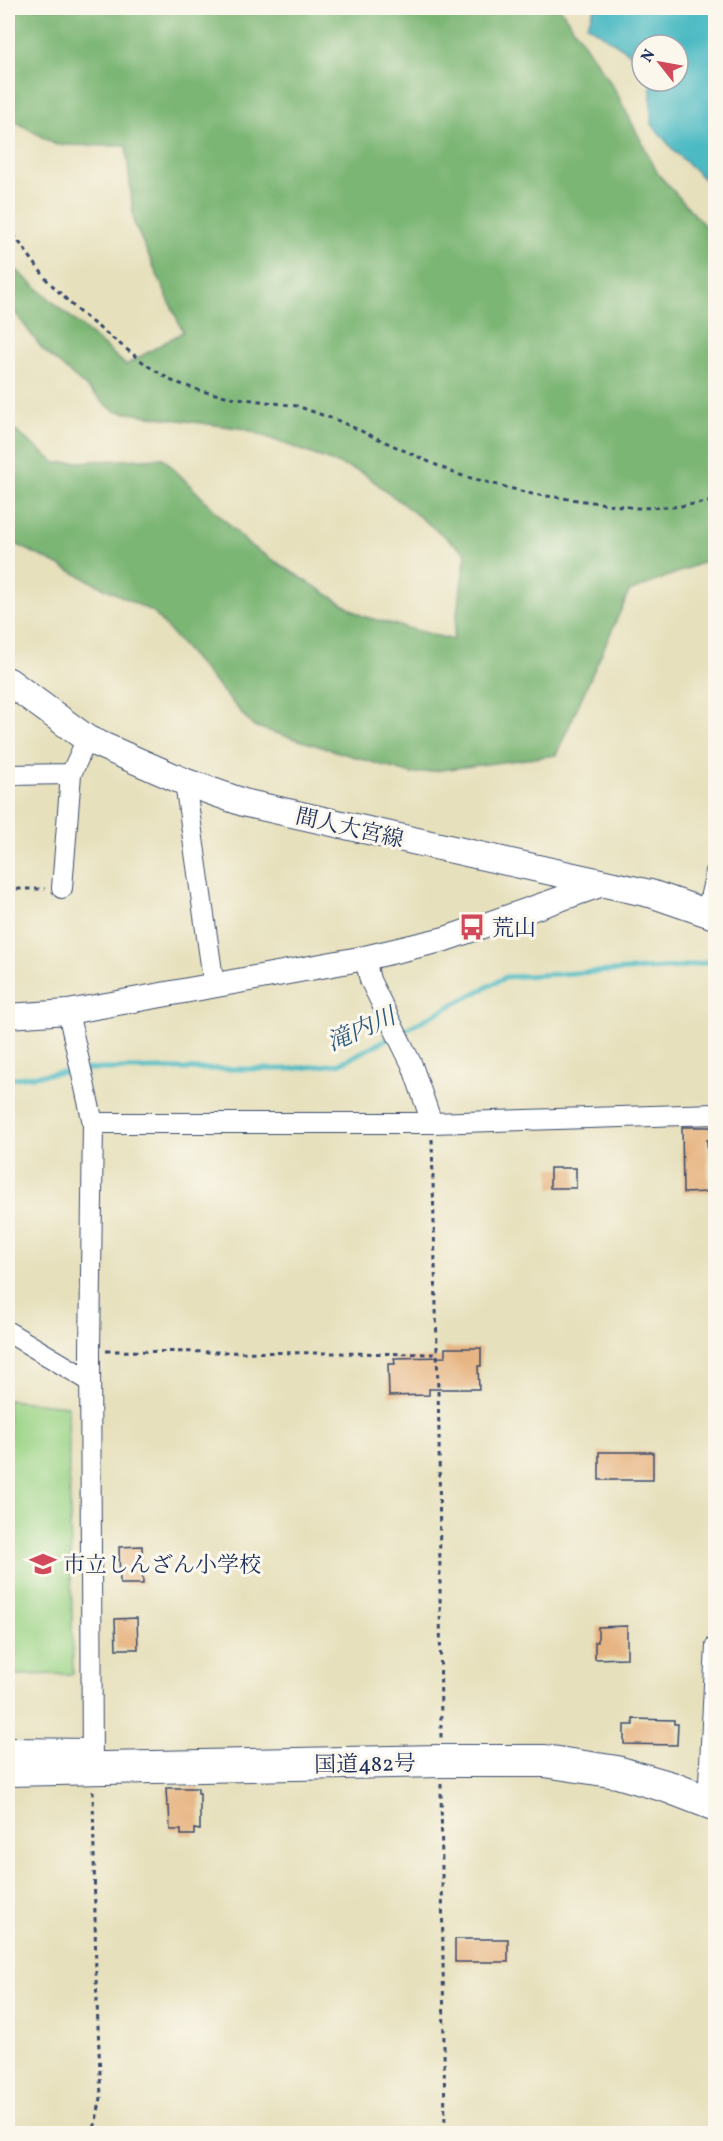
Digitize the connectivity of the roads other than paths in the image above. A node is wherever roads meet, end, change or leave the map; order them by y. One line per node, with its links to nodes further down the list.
1 (8, 681): 2 (main road, 間人大宮線)
2 (87, 739): 3 (street); 5 (main road, 間人大宮線)
3 (71, 774): 4 (street); 8 (street)
4 (8, 775)
5 (185, 782): 7 (main road, 間人大宮線); 11 (street)
6 (716, 872): 9 (street)
7 (603, 884): 9 (main road, 間人大宮線); 10 (street)
8 (62, 888)
9 (711, 914)
10 (365, 958): 11 (street); 16 (street)
11 (214, 986): 12 (street)
12 (68, 1012): 13 (street); 15 (street)
13 (8, 1016)
14 (716, 1114): 16 (street)
15 (93, 1123): 16 (street); 18 (street)
16 (432, 1123)
17 (8, 1332): 18 (street)
18 (90, 1381): 21 (street)
19 (716, 1646): 23 (street)
20 (8, 1748): 21 (street)
21 (92, 1759): 22 (highway, 国道482号); 23 (highway, 国道482号)
22 (8, 1770)
23 (712, 1803)

